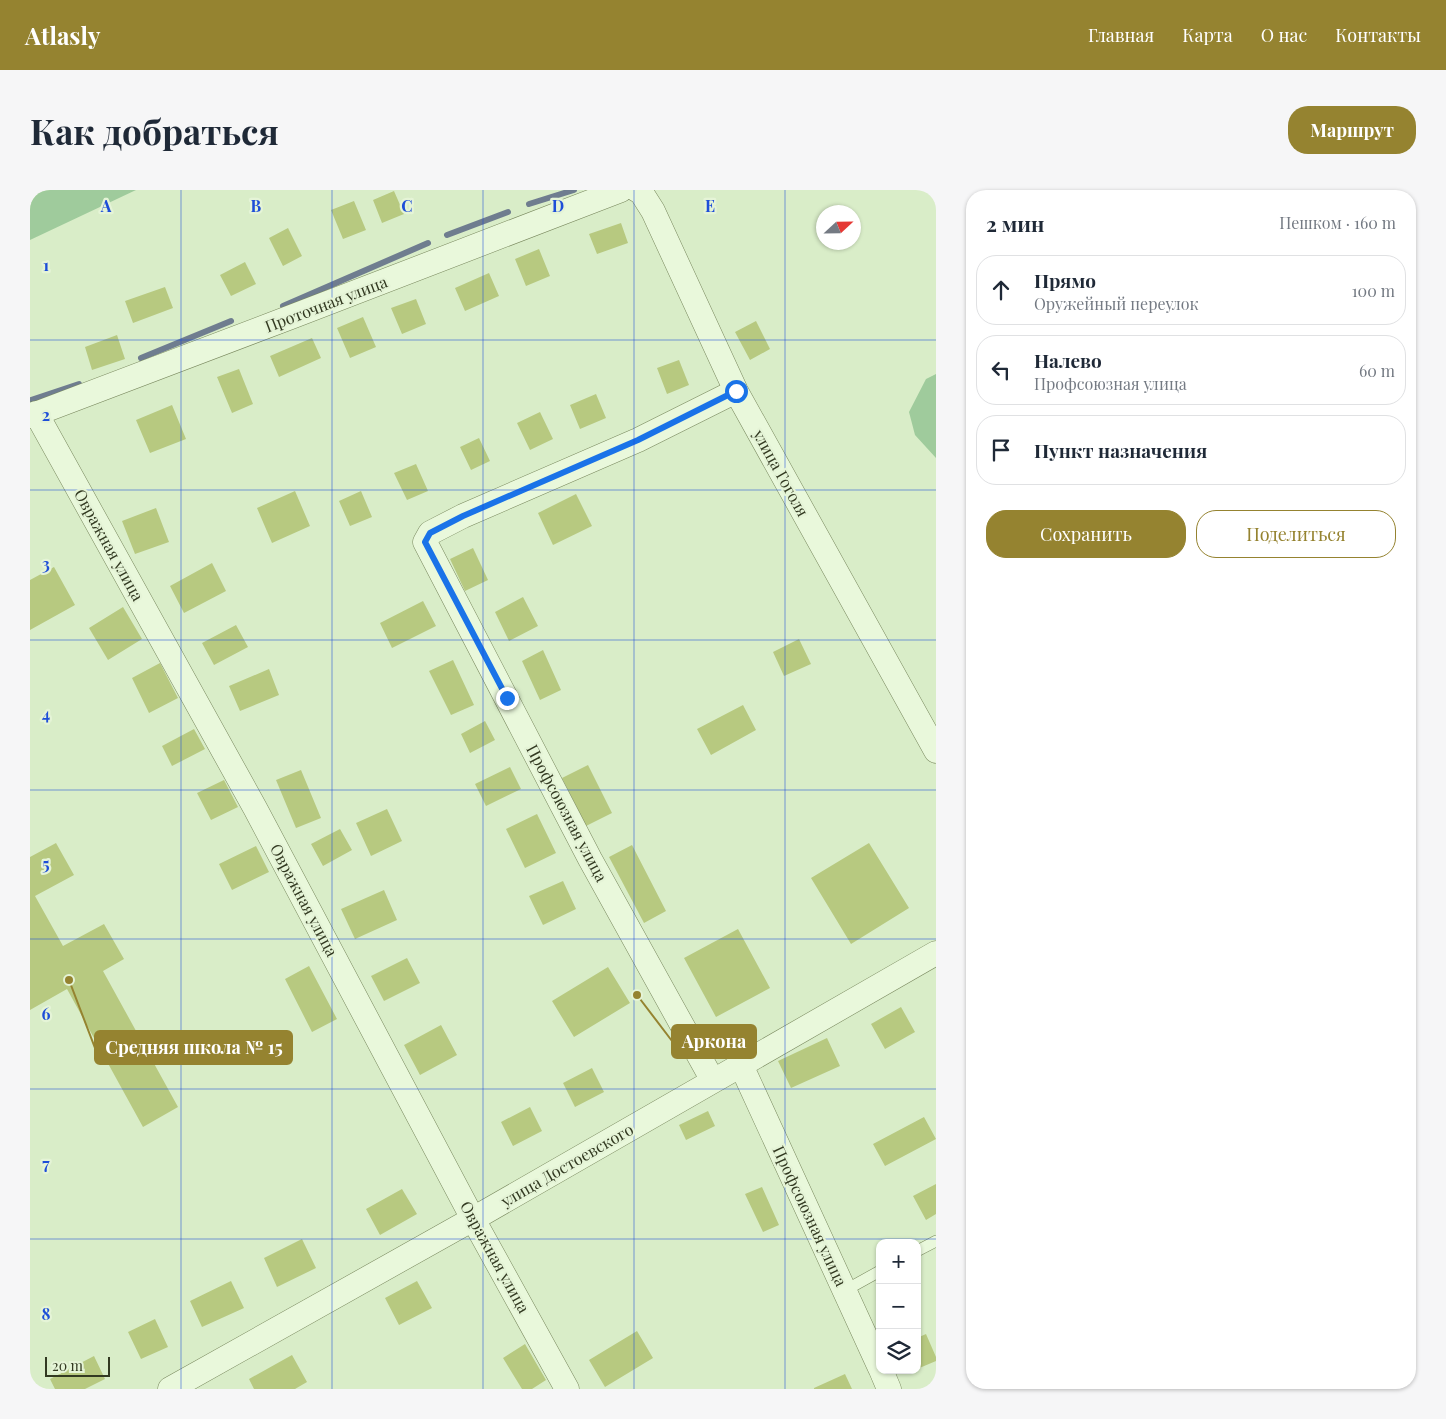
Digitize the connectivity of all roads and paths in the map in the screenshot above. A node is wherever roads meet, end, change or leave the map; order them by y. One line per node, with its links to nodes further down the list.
1 (621, 190): 4 (street, Проточная улица)
2 (637, 190): 3 (street, улица Гоголя)
3 (736, 391): 5 (street, улица Гоголя); 8 (street, Профсоюзная улица)
4 (33, 414): 9 (street, Овражная улица)
5 (936, 750)
6 (936, 953): 7 (street, улица Достоевского)
7 (741, 1065): 8 (street, улица Достоевского); 13 (street, Профсоюзная улица)
8 (713, 1081): 9 (street, улица Достоевского)
9 (474, 1219): 16 (street, улица Достоевского); 17 (street, Овражная улица)
10 (936, 1241): 11 (lane)
11 (921, 1249)
12 (876, 1273): 13 (lane)
13 (844, 1290): 14 (street, Профсоюзная улица)
14 (876, 1360)
15 (882, 1374): 18 (street, Профсоюзная улица)
16 (170, 1389)
17 (567, 1389)
18 (889, 1389)

